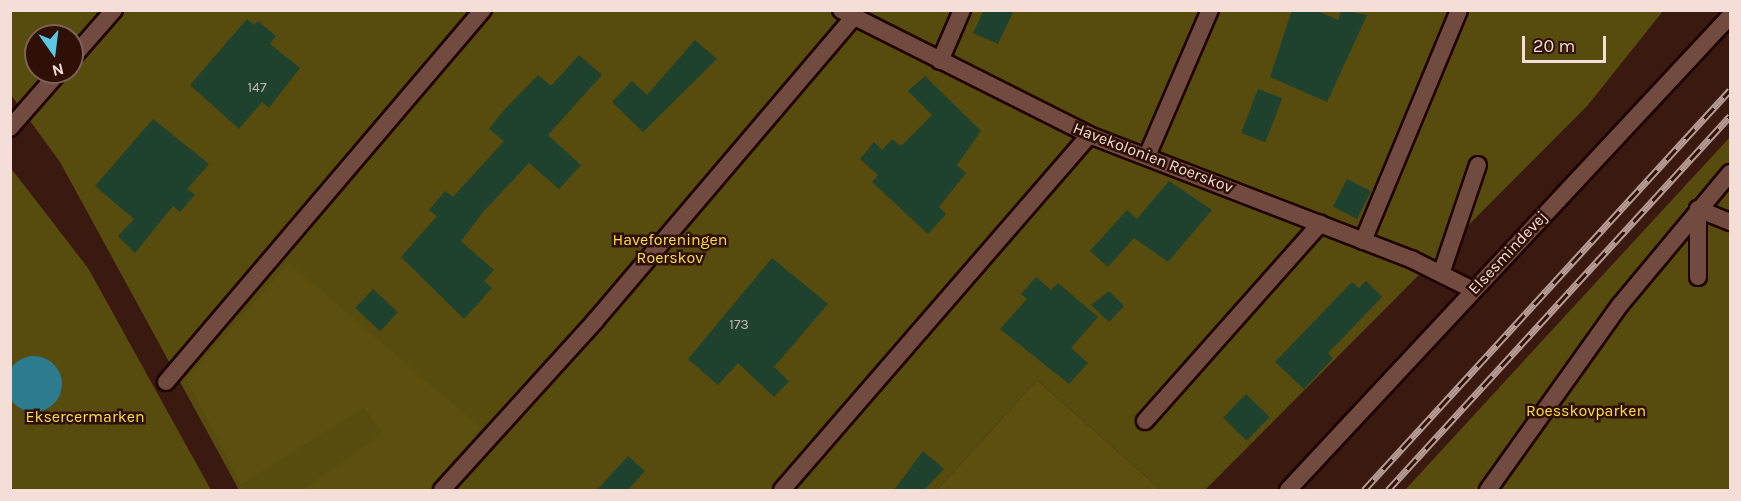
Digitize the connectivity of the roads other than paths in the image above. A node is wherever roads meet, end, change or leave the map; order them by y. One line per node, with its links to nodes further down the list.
1 (114, 10): 8 (street)
2 (483, 10): 23 (street)
3 (962, 10): 9 (street)
4 (1210, 10): 13 (street)
5 (1459, 10): 19 (street)
6 (847, 14): 9 (street, Havekolonien Roerskov); 25 (street)
7 (1731, 16): 22 (street, Elsesmindevej)
8 (84, 44)
9 (940, 61): 12 (street, Havekolonien Roerskov)
10 (48, 84): 11 (street)
11 (10, 128)
12 (1089, 135): 13 (street, Havekolonien Roerskov); 26 (street)
13 (1147, 156): 18 (street, Havekolonien Roerskov)
14 (1478, 165): 20 (street)
15 (1731, 173): 16 (street)
16 (1698, 209): 17 (street); 21 (street); 28 (street)
17 (1731, 222)
18 (1320, 224): 19 (street, Havekolonien Roerskov); 24 (street)
19 (1363, 241): 20 (street, Havekolonien Roerskov)
20 (1441, 274): 22 (street, Havekolonien Roerskov)
21 (1698, 277)
22 (1473, 291): 27 (street, Elsesmindevej)
23 (166, 382)
24 (1145, 421)
25 (442, 490)
26 (782, 490)
27 (1288, 490)
28 (1488, 490)

